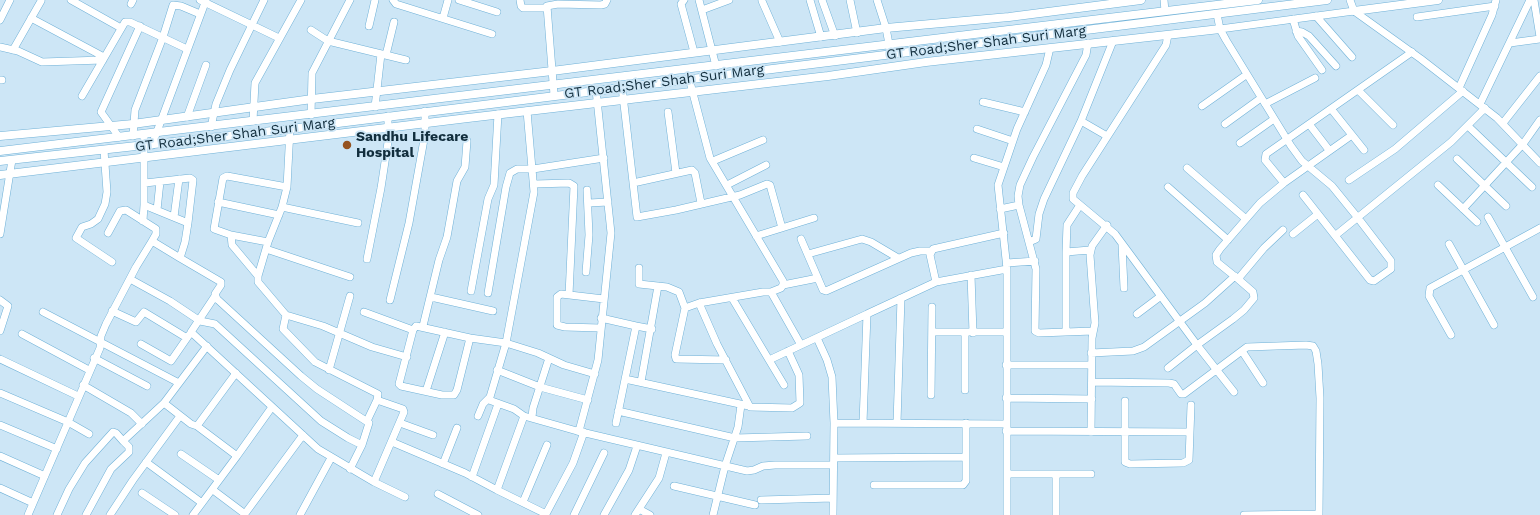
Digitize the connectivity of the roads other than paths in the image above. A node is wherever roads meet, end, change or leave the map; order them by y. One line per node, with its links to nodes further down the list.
1 (10, 0): 45 (street)
2 (41, 0): 42 (street)
3 (72, 0): 50 (street)
4 (264, 0): 47 (street)
5 (301, 0): 61 (street)
6 (350, 0): 63 (street)
7 (376, 0): 49 (street)
8 (394, 0): 43 (street)
9 (448, 0): 43 (street)
10 (458, 0): 36 (street)
11 (520, 0): 33 (street)
12 (607, 0): 30 (street)
13 (684, 0): 74 (street)
14 (699, 0): 34 (street)
15 (729, 0): 34 (street)
16 (810, 0): 60 (street)
17 (822, 0): 58 (street)
18 (850, 0): 55 (street)
19 (877, 0): 51 (street)
20 (1141, 0): 31 (main road)
21 (1164, 0): 37 (street)
22 (1258, 0): 37 (main road, GT Road;Sher Shah Suri Marg)
23 (1328, 0): 39 (main road, GT Road;Sher Shah Suri Marg)
24 (1350, 0): 35 (street)
25 (1438, 0): 35 (main road)
26 (1530, 0): 67 (street)
27 (1534, 0): 62 (street)
28 (203, 1): 38 (street); 47 (street)
29 (762, 1): 65 (street)
30 (558, 2): 33 (street)
31 (1100, 2): 51 (main road)
32 (1495, 3): 41 (street); 92 (street)
33 (547, 8): 85 (street)
34 (702, 10): 73 (street)
35 (1354, 11): 40 (street); 75 (street)
36 (497, 12)
37 (1165, 12): 68 (main road, GT Road;Sher Shah Suri Marg)
38 (200, 14): 59 (street); 71 (street)
39 (1217, 14): 52 (street); 77 (main road, GT Road;Sher Shah Suri Marg)
40 (1316, 16): 44 (street); 78 (street)
41 (1417, 17)
42 (31, 18): 72 (street); 79 (street)
43 (443, 18): 56 (street)
44 (1293, 19): 52 (street); 54 (street)
45 (0, 20)
46 (394, 22): 76 (street)
47 (251, 24): 61 (street); 113 (street)
48 (140, 26): 50 (street); 59 (street); 128 (street)
49 (369, 26)
50 (121, 28): 79 (street)
51 (886, 28): 55 (main road); 68 (street)
52 (1220, 29): 57 (main road); 86 (street)
53 (311, 30): 63 (street)
54 (1296, 31): 83 (street); 84 (street)
55 (857, 33): 58 (main road)
56 (492, 34)
57 (1168, 35): 64 (main road); 139 (street)
58 (835, 36): 60 (main road)
59 (163, 37): 71 (street); 124 (street)
60 (821, 37): 65 (main road)
61 (278, 38): 106 (street)
62 (1540, 38): 67 (street)
63 (328, 41): 76 (street); 99 (street)
64 (1113, 41): 66 (main road); 121 (street)
65 (780, 42): 73 (main road)
66 (1088, 43): 70 (main road); 193 (street)
67 (1510, 43): 105 (street)
68 (890, 45): 77 (street); 82 (main road, GT Road;Sher Shah Suri Marg)
69 (0, 47): 72 (street)
70 (1050, 48): 96 (main road); 112 (street)
71 (187, 49): 119 (street)
72 (13, 50): 79 (street)
73 (711, 50): 74 (main road); 82 (street)
74 (694, 52): 85 (main road)
75 (1412, 52): 92 (street); 94 (street)
76 (384, 55): 80 (street); 95 (street)
77 (891, 55): 88 (main road, GT Road;Sher Shah Suri Marg)
78 (1352, 57)
79 (103, 59): 98 (street)
80 (406, 60)
81 (206, 65): 117 (street)
82 (716, 66): 90 (main road, GT Road;Sher Shah Suri Marg)
83 (1336, 66)
84 (1322, 70)
85 (552, 71): 90 (street); 95 (main road)
86 (1246, 75): 101 (street); 104 (street)
87 (1540, 76): 123 (street)
88 (689, 78): 91 (main road, GT Road;Sher Shah Suri Marg); 96 (street)
89 (1315, 78): 101 (street)
90 (553, 85): 97 (street); 107 (main road, GT Road;Sher Shah Suri Marg)
91 (622, 87): 93 (main road, GT Road;Sher Shah Suri Marg); 100 (street)
92 (1461, 89): 105 (street); 173 (street)
93 (596, 90): 97 (main road, GT Road;Sher Shah Suri Marg); 102 (street)
94 (1358, 91): 108 (street); 129 (street)
95 (377, 92): 99 (main road); 107 (street)
96 (693, 92): 100 (main road); 160 (street)
97 (554, 95): 109 (main road, GT Road;Sher Shah Suri Marg)
98 (82, 96)
99 (312, 99): 106 (main road); 114 (street)
100 (624, 100): 102 (main road); 176 (street)
101 (1263, 101): 118 (street); 126 (street)
102 (597, 102): 110 (main road); 155 (street)
103 (983, 102): 112 (street)
104 (1202, 106)
105 (1483, 106): 123 (street); 131 (street)
106 (253, 107): 113 (main road); 122 (street)
107 (375, 107): 114 (main road, GT Road;Sher Shah Suri Marg)
108 (1332, 110): 127 (street); 140 (street)
109 (425, 111): 116 (main road, GT Road;Sher Shah Suri Marg); 125 (street)
110 (527, 111): 115 (main road); 168 (street)
111 (668, 112): 170 (street)
112 (1025, 112): 146 (street)
113 (213, 113): 117 (main road); 130 (street)
114 (311, 114): 122 (main road, GT Road;Sher Shah Suri Marg)
115 (498, 114): 125 (main road); 253 (street)
116 (388, 116): 132 (street); 134 (main road, GT Road;Sher Shah Suri Marg)
117 (187, 117): 119 (main road)
118 (1274, 119): 144 (street); 147 (street)
119 (162, 120): 124 (main road); 135 (street)
120 (1540, 120): 148 (street)
121 (1081, 121): 139 (street); 225 (street)
122 (253, 122): 130 (main road, GT Road;Sher Shah Suri Marg)
123 (1503, 123): 148 (street)
124 (133, 124): 128 (main road); 138 (street)
125 (425, 124): 132 (main road); 266 (street)
126 (1225, 124)
127 (1309, 124): 144 (street); 151 (street)
128 (109, 125): 137 (main road); 141 (street)
129 (1393, 125)
130 (211, 127): 135 (main road, GT Road;Sher Shah Suri Marg)
131 (1468, 127): 163 (street); 205 (street)
132 (388, 128): 142 (main road); 236 (street)
133 (977, 128): 146 (street)
134 (290, 129): 142 (street); 149 (main road, GT Road;Sher Shah Suri Marg)
135 (157, 133): 136 (main road, GT Road;Sher Shah Suri Marg); 149 (street)
136 (144, 135): 138 (main road, GT Road;Sher Shah Suri Marg); 149 (street)
137 (0, 136)
138 (134, 136): 141 (main road, GT Road;Sher Shah Suri Marg)
139 (1107, 136): 194 (street)
140 (1352, 136): 151 (street); 152 (street)
141 (119, 137): 153 (main road, GT Road;Sher Shah Suri Marg)
142 (290, 139): 154 (main road); 182 (street)
143 (763, 140): 160 (street)
144 (1287, 140): 165 (street); 177 (street)
145 (467, 141): 260 (street)
146 (1013, 141): 166 (street)
147 (1240, 143)
148 (1523, 144): 162 (street); 163 (street)
149 (148, 145): 150 (main road, GT Road;Sher Shah Suri Marg); 154 (street)
150 (104, 150): 158 (main road, GT Road;Sher Shah Suri Marg); 161 (street)
151 (1329, 150): 165 (street)
152 (1364, 150)
153 (0, 151)
154 (145, 157): 161 (main road); 175 (street)
155 (604, 158): 168 (street); 189 (street)
156 (974, 158): 166 (street)
157 (1457, 159): 181 (street)
158 (12, 160): 159 (main road, GT Road;Sher Shah Suri Marg); 169 (street)
159 (0, 161)
160 (713, 161): 179 (street)
161 (105, 162): 169 (main road); 238 (street)
162 (1540, 162)
163 (1506, 164): 181 (street); 184 (street)
164 (766, 165): 179 (street)
165 (1308, 166): 177 (street); 205 (street)
166 (1004, 167): 199 (street)
167 (1187, 168): 206 (street)
168 (533, 169): 178 (street); 255 (street)
169 (9, 173): 171 (main road); 217 (street)
170 (676, 173): 176 (street); 191 (street)
171 (0, 175)
172 (179, 179): 174 (street); 202 (street); 209 (street)
173 (1349, 180)
174 (160, 182): 175 (street); 198 (street)
175 (145, 183): 192 (street)
176 (632, 183): 191 (street)
177 (1284, 183): 206 (street)
178 (535, 184): 256 (street); 300 (street)
179 (727, 185): 187 (street)
180 (1438, 185): 197 (street)
181 (1485, 186): 195 (street); 197 (street)
182 (287, 187): 188 (street); 196 (street)
183 (1168, 187): 223 (street)
184 (1532, 188)
185 (587, 190): 190 (street)
186 (1303, 194): 200 (street)
187 (733, 196): 191 (street); 212 (street); 221 (street)
188 (218, 202): 201 (street); 219 (street)
189 (608, 202): 190 (street); 264 (street)
190 (589, 203): 242 (street)
191 (701, 203)
192 (144, 205): 198 (street); 207 (street)
193 (1019, 205): 199 (street); 225 (street)
194 (1080, 205): 211 (street); 232 (street)
195 (1506, 206)
196 (282, 207): 201 (street); 210 (street)
197 (1463, 209): 208 (street)
198 (157, 210): 202 (street)
199 (1000, 210): 216 (street)
200 (1318, 214): 218 (street); 220 (street)
201 (279, 215): 228 (street)
202 (174, 217): 209 (street)
203 (1488, 217): 229 (street)
204 (814, 218): 212 (street)
205 (1358, 218): 220 (street); 220 (street)
206 (1246, 219): 223 (street)
207 (142, 221): 215 (street); 224 (street)
208 (1477, 222)
209 (188, 223): 234 (street)
210 (358, 223)
211 (1107, 225): 226 (street); 230 (street)
212 (782, 228): 221 (street)
213 (1540, 228): 229 (street)
214 (1282, 230): 246 (street)
215 (108, 233)
216 (1004, 233): 231 (street); 239 (street)
217 (0, 234)
218 (1293, 234)
219 (231, 235): 228 (street); 244 (street)
220 (1336, 235)
221 (756, 236): 250 (street)
222 (801, 239): 233 (street)
223 (1228, 240): 246 (street)
224 (152, 241): 234 (street); 248 (street)
225 (1029, 242): 237 (street)
226 (1122, 244): 252 (street); 259 (street)
227 (1450, 244): 241 (street)
228 (267, 246): 244 (street); 245 (street)
229 (1505, 248): 241 (street); 261 (street)
230 (1090, 250): 232 (street); 287 (street)
231 (931, 251): 235 (street); 249 (street)
232 (1066, 252): 291 (street)
233 (808, 254): 235 (street); 247 (street)
234 (180, 258): 257 (street)
235 (898, 258): 247 (street)
236 (367, 259)
237 (1035, 261): 239 (street); 291 (street)
238 (112, 262)
239 (1007, 266): 243 (street); 290 (street)
240 (639, 268): 251 (street)
241 (1464, 270): 280 (street); 296 (street)
242 (586, 272)
243 (971, 275): 249 (street); 293 (street)
244 (258, 276): 276 (street)
245 (350, 277)
246 (1237, 277): 279 (street); 302 (street)
247 (818, 278): 250 (street)
248 (130, 279): 270 (street); 278 (street)
249 (936, 282): 263 (street)
250 (783, 285): 254 (street)
251 (658, 286): 269 (street); 284 (street)
252 (1124, 288)
253 (471, 291)
254 (771, 292): 262 (street); 303 (street)
255 (488, 293)
256 (569, 295): 264 (street); 283 (street)
257 (215, 296): 278 (street); 355 (street)
258 (350, 296): 292 (street)
259 (1161, 296): 275 (street); 279 (street)
260 (431, 297): 271 (street); 281 (street)
261 (1533, 297)
262 (732, 298): 267 (street); 313 (street)
263 (902, 298): 274 (street); 361 (street)
264 (604, 299): 277 (street)
265 (0, 300): 286 (street)
266 (390, 300)
267 (699, 303): 269 (street); 312 (street)
268 (932, 307): 289 (street)
269 (685, 308): 312 (street)
270 (112, 311): 295 (street); 299 (street)
271 (493, 311)
272 (43, 312): 299 (street)
273 (364, 312): 285 (street)
274 (867, 314): 298 (street); 360 (street)
275 (1137, 314)
276 (286, 316): 292 (street); 318 (street)
277 (601, 318): 282 (street); 283 (street)
278 (200, 321): 295 (street); 379 (street)
279 (1179, 321): 302 (street); 307 (street)
280 (1494, 325)
281 (423, 326): 285 (street); 288 (street)
282 (636, 326): 284 (street); 323 (street)
283 (600, 328): 322 (street)
284 (652, 329): 324 (street)
285 (413, 330): 308 (street)
286 (0, 331)
287 (1093, 331): 291 (street); 307 (street)
288 (445, 332): 297 (street); 333 (street)
289 (932, 332): 293 (street); 336 (street)
290 (1007, 332): 293 (street); 314 (street)
291 (1066, 332)
292 (339, 333): 308 (street); 318 (street)
293 (969, 333): 332 (street)
294 (22, 334): 317 (street)
295 (189, 335): 301 (street); 304 (street)
296 (1451, 335)
297 (470, 338): 300 (street); 333 (street)
298 (817, 338): 303 (street); 359 (street)
299 (101, 343): 309 (street); 326 (street)
300 (506, 343): 310 (street); 319 (street)
301 (141, 344)
302 (1197, 344): 316 (street); 320 (street)
303 (801, 345): 306 (street)
304 (207, 346): 321 (street); 326 (street)
305 (1242, 351): 320 (street); 327 (street); 419 (street)
306 (788, 352): 313 (street); 348 (street)
307 (1092, 353): 315 (street)
308 (407, 357): 333 (street)
309 (94, 358): 317 (street); 330 (street)
310 (549, 358): 322 (street); 331 (street)
311 (0, 359): 337 (street)
312 (726, 360): 348 (street)
313 (769, 360): 329 (street)
314 (1006, 365): 315 (street); 338 (street)
315 (1091, 365): 325 (street)
316 (1168, 368)
317 (89, 370): 328 (street)
318 (329, 370): 340 (street)
319 (497, 370): 331 (street); 341 (street)
320 (1216, 370): 325 (street); 334 (street)
321 (236, 373): 349 (street); 365 (street)
322 (595, 374): 342 (street)
323 (625, 379): 324 (street); 350 (street)
324 (641, 382): 346 (street)
325 (1092, 382): 339 (street)
326 (179, 383): 344 (street)
327 (1263, 383)
328 (83, 385): 337 (street); 363 (street)
329 (784, 385)
330 (147, 386)
331 (540, 387): 342 (street); 354 (street)
332 (965, 390)
333 (426, 391)
334 (1234, 392)
335 (0, 393): 356 (street)
336 (931, 395)
337 (78, 396): 356 (street)
338 (1006, 398): 339 (street); 367 (street)
339 (1092, 399): 369 (street)
340 (377, 400): 355 (street); 357 (street)
341 (489, 400): 345 (street); 352 (street)
342 (588, 400): 368 (street)
343 (1125, 401): 370 (street)
344 (164, 404): 351 (street); 363 (street)
345 (498, 404): 353 (street); 399 (street)
346 (740, 405): 348 (street); 376 (street)
347 (1191, 405): 371 (street)
348 (748, 406)
349 (272, 407): 373 (street); 387 (street)
350 (618, 411): 358 (street); 376 (street)
351 (180, 416): 365 (street); 391 (street)
352 (478, 416)
353 (524, 416): 354 (street); 406 (street)
354 (532, 417): 368 (street)
355 (367, 421): 379 (street)
356 (68, 422): 372 (street); 382 (street)
357 (400, 423): 374 (street); 378 (street)
358 (616, 423)
359 (834, 423): 360 (street); 390 (street)
360 (863, 423): 361 (street)
361 (897, 423): 362 (street)
362 (966, 423): 367 (street); 388 (street)
363 (142, 424): 377 (street)
364 (0, 425): 382 (street)
365 (197, 426): 387 (street)
366 (457, 428): 392 (street)
367 (1006, 428): 369 (street); 395 (street)
368 (582, 432): 381 (street); 418 (street)
369 (1091, 432): 370 (street)
370 (1125, 432): 371 (street); 371 (street)
371 (1190, 432)
372 (89, 434)
373 (303, 435): 389 (street); 426 (street)
374 (433, 435)
375 (807, 436): 376 (street)
376 (735, 438): 393 (street)
377 (123, 441): 421 (street); 422 (street)
378 (392, 442): 392 (street); 401 (street)
379 (362, 445): 394 (street)
380 (547, 445): 413 (street)
381 (637, 446): 384 (street); 430 (street)
382 (57, 449): 398 (street)
383 (604, 453): 429 (street)
384 (666, 453): 393 (street); 417 (street)
385 (181, 454): 400 (street)
386 (0, 456): 398 (street)
387 (237, 456): 400 (street)
388 (966, 457): 390 (street); 403 (street)
389 (331, 458): 394 (street); 427 (street)
390 (833, 461): 393 (street); 411 (street)
391 (146, 462): 414 (street); 423 (street)
392 (443, 464): 399 (street)
393 (725, 466): 410 (street)
394 (350, 469): 401 (street)
395 (1007, 474): 396 (street); 434 (street)
396 (1056, 474): 397 (street); 435 (street)
397 (1091, 474)
398 (45, 476): 415 (street)
399 (472, 477): 406 (street)
400 (219, 480): 405 (street)
401 (374, 482): 409 (street)
402 (674, 486): 410 (street)
403 (874, 486)
404 (0, 488): 415 (street)
405 (213, 490): 414 (street); 426 (street)
406 (497, 490): 413 (street)
407 (142, 493): 424 (street)
408 (438, 494): 428 (street)
409 (405, 497)
410 (717, 497): 416 (street); 432 (street)
411 (833, 498): 412 (street); 433 (street)
412 (761, 500)
413 (522, 502): 418 (street)
414 (202, 503): 425 (street)
415 (33, 504): 420 (street)
416 (755, 505)
417 (637, 512): 431 (street)
418 (548, 514)
419 (1319, 514): 436 (street)
420 (28, 515)
421 (57, 515)
422 (86, 515)
423 (110, 515)
424 (175, 515)
425 (194, 515)
426 (244, 515)
427 (300, 515)
428 (478, 515)
429 (574, 515)
430 (604, 515)
431 (650, 515)
432 (713, 515)
433 (833, 515)
434 (1007, 515)
435 (1056, 515)
436 (1244, 515)

